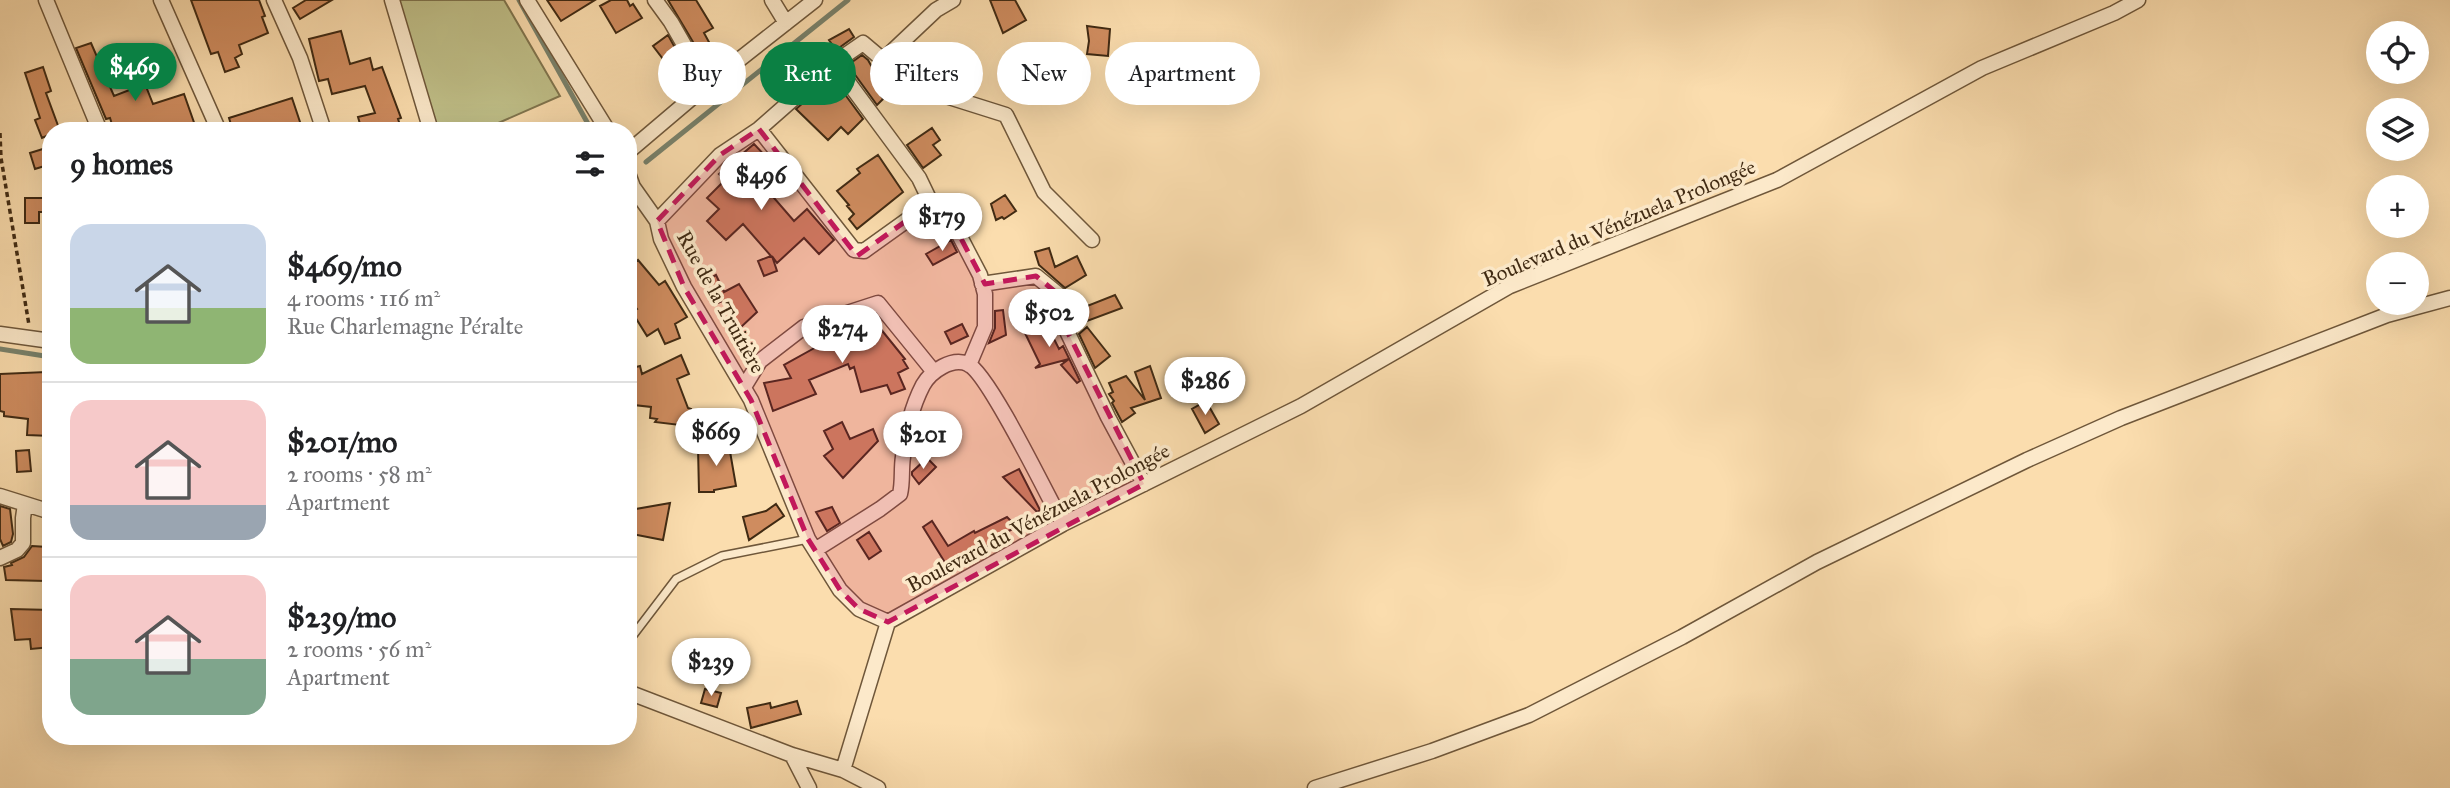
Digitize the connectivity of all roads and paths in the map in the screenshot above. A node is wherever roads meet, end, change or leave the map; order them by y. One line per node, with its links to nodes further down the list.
1 (46, 0): 21 (street)
2 (161, 0): 22 (street)
3 (274, 0): 23 (street)
4 (392, 0): 24 (street)
5 (527, 0): 25 (street)
6 (655, 0): 12 (street)
7 (772, 0): 11 (street)
8 (815, 0): 11 (street)
9 (953, 0): 13 (street)
10 (2138, 0): 41 (street, Boulevard du Vénézuela Prolongée)
11 (786, 23): 16 (street)
12 (682, 42)
13 (902, 42)
14 (856, 48): 15 (street)
15 (870, 49)
16 (746, 54)
17 (856, 93): 30 (street)
18 (683, 105): 28 (street)
19 (786, 105): 26 (street)
20 (974, 105): 32 (street)
21 (96, 122)
22 (215, 122)
23 (321, 122)
24 (428, 122)
25 (602, 122)
26 (759, 129): 30 (street); 31 (street)
27 (0, 134): 36 (path)
28 (637, 144)
29 (637, 192): 31 (street, Rue de la Truitière)
30 (931, 203): 33 (street)
31 (657, 220): 40 (street, Rue de la Truitière)
32 (1093, 240)
33 (982, 284): 38 (street); 41 (street)
34 (2450, 298): 55 (street)
35 (0, 334): 36 (street)
36 (32, 338): 37 (street)
37 (42, 340)
38 (969, 365): 39 (street); 45 (street)
39 (934, 372): 40 (street); 46 (street)
40 (744, 387): 46 (street, Rue de la Truitière)
41 (1144, 484): 45 (street, Boulevard du Vénézuela Prolongée)
42 (0, 496): 43 (street)
43 (25, 504): 44 (street); 47 (street)
44 (42, 509)
45 (1063, 524): 48 (street, Boulevard du Vénézuela Prolongée)
46 (812, 544): 48 (street, Rue de la Truitière); 49 (lane)
47 (0, 558)
48 (888, 622): 52 (street)
49 (637, 630)
50 (637, 695): 51 (street)
51 (792, 755): 52 (street); 53 (street)
52 (842, 770): 54 (street)
53 (809, 788)
54 (878, 788)
55 (1315, 788)

